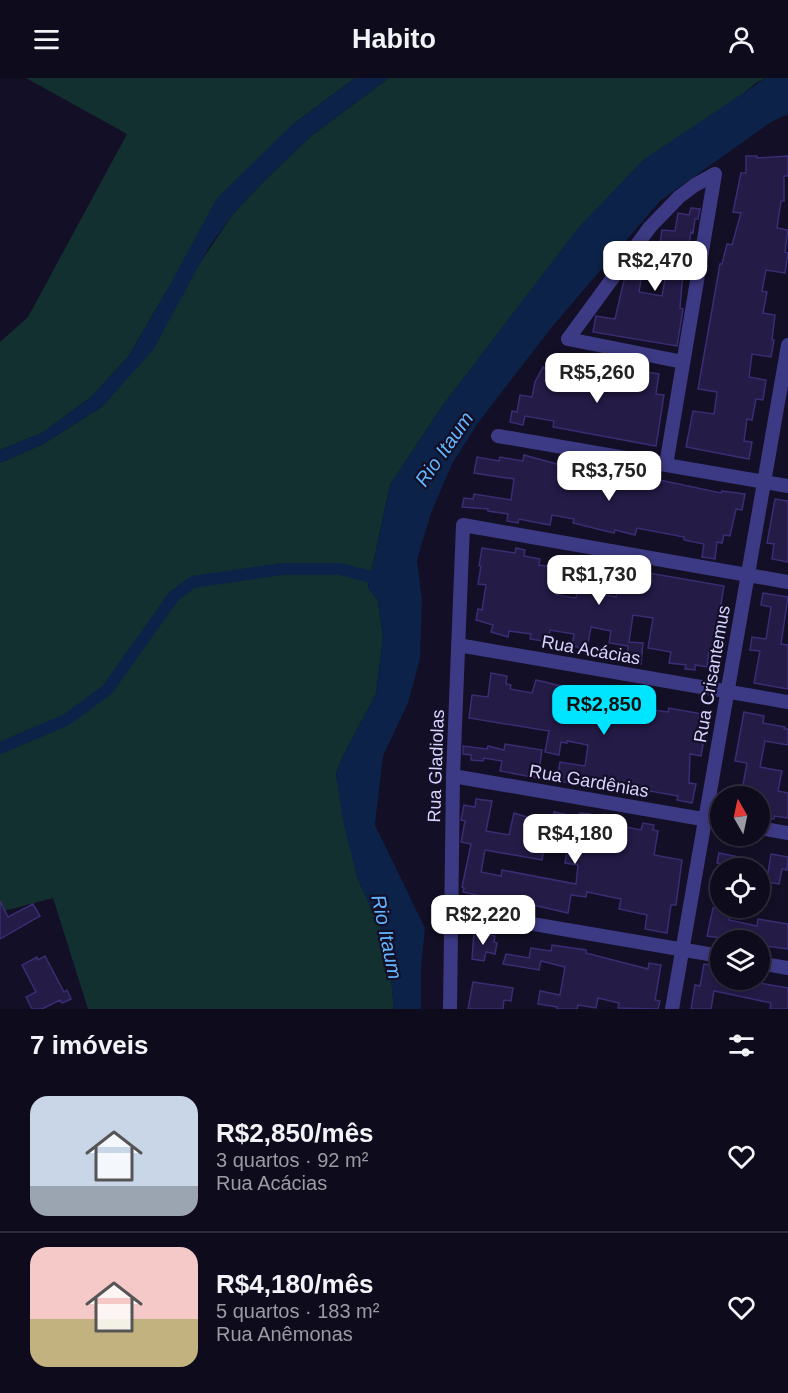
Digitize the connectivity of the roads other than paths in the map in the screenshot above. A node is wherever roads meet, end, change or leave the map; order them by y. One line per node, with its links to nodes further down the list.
1 (788, 345): 3 (street, Rua Crisantemus)
2 (683, 362): 2 (street); 5 (street)
3 (784, 391): 6 (street, Rua Crisantemus)
4 (498, 436): 5 (street)
5 (666, 465): 6 (street)
6 (764, 482): 7 (street); 8 (street, Rua Crisantemus)
7 (788, 486)
8 (748, 575): 9 (street); 10 (street, Rua Gladiolas); 11 (street, Rua Crisantemus)
9 (788, 582)
10 (458, 645): 11 (street, Rua Acácias); 13 (street, Rua Gladiolas)
11 (727, 692): 12 (street, Rua Acácias); 14 (street, Rua Crisantemus)
12 (788, 702)
13 (453, 776): 14 (street, Rua Gardênias); 18 (street, Rua Gladiolas)
14 (705, 819): 15 (street, Rua Gardênias); 19 (street, Rua Crisantemus)
15 (710, 820)
16 (770, 830): 17 (street)
17 (788, 833)
18 (451, 910): 19 (street); 23 (street, Rua Gladiolas)
19 (682, 950): 20 (street); 24 (street, Rua Crisantemus)
20 (710, 954)
21 (770, 965): 22 (street)
22 (788, 968)
23 (450, 1009)
24 (672, 1009)

